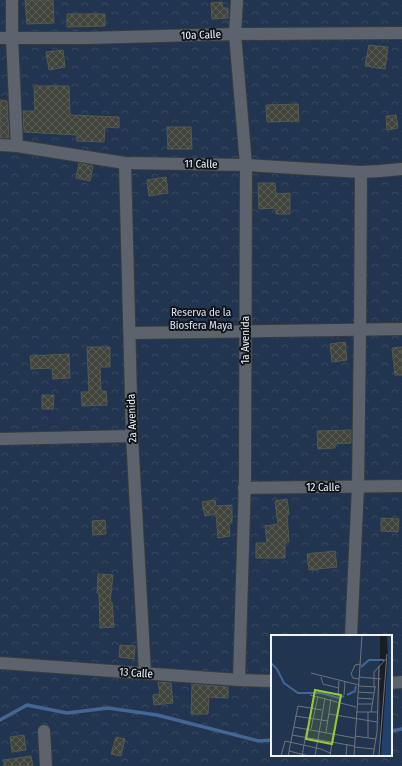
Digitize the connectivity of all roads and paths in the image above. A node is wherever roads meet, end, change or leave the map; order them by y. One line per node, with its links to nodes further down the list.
1 (12, 0): 5 (street)
2 (237, 0): 4 (street, 1a Avenida)
3 (402, 33): 4 (street, 10a Calle)
4 (235, 34): 5 (street, 10a Calle); 9 (street, 1a Avenida)
5 (6, 38): 7 (street)
6 (0, 145): 7 (street, 11 Calle)
7 (17, 146): 8 (street, 11 Calle)
8 (125, 162): 9 (street, 11 Calle); 15 (street, 2a Avenida)
9 (246, 165): 11 (street, 11 Calle); 14 (street, 1a Avenida)
10 (402, 169): 11 (street, 11 Calle)
11 (361, 172): 13 (street)
12 (402, 329): 13 (street)
13 (360, 330): 14 (street); 19 (street)
14 (245, 331): 15 (street); 20 (street, 1a Avenida)
15 (130, 333): 16 (street, 2a Avenida)
16 (132, 436): 17 (street); 23 (street, 2a Avenida)
17 (0, 439)
18 (402, 486): 19 (street, 12 Calle)
19 (358, 487): 20 (street, 12 Calle); 21 (street)
20 (244, 488): 24 (street, 1a Avenida)
21 (351, 635)
22 (0, 663): 23 (street, 13 Calle)
23 (145, 673): 24 (street, 13 Calle)
24 (239, 680): 25 (street, 13 Calle)
25 (271, 681)
26 (44, 731): 27 (street)
27 (46, 766)

